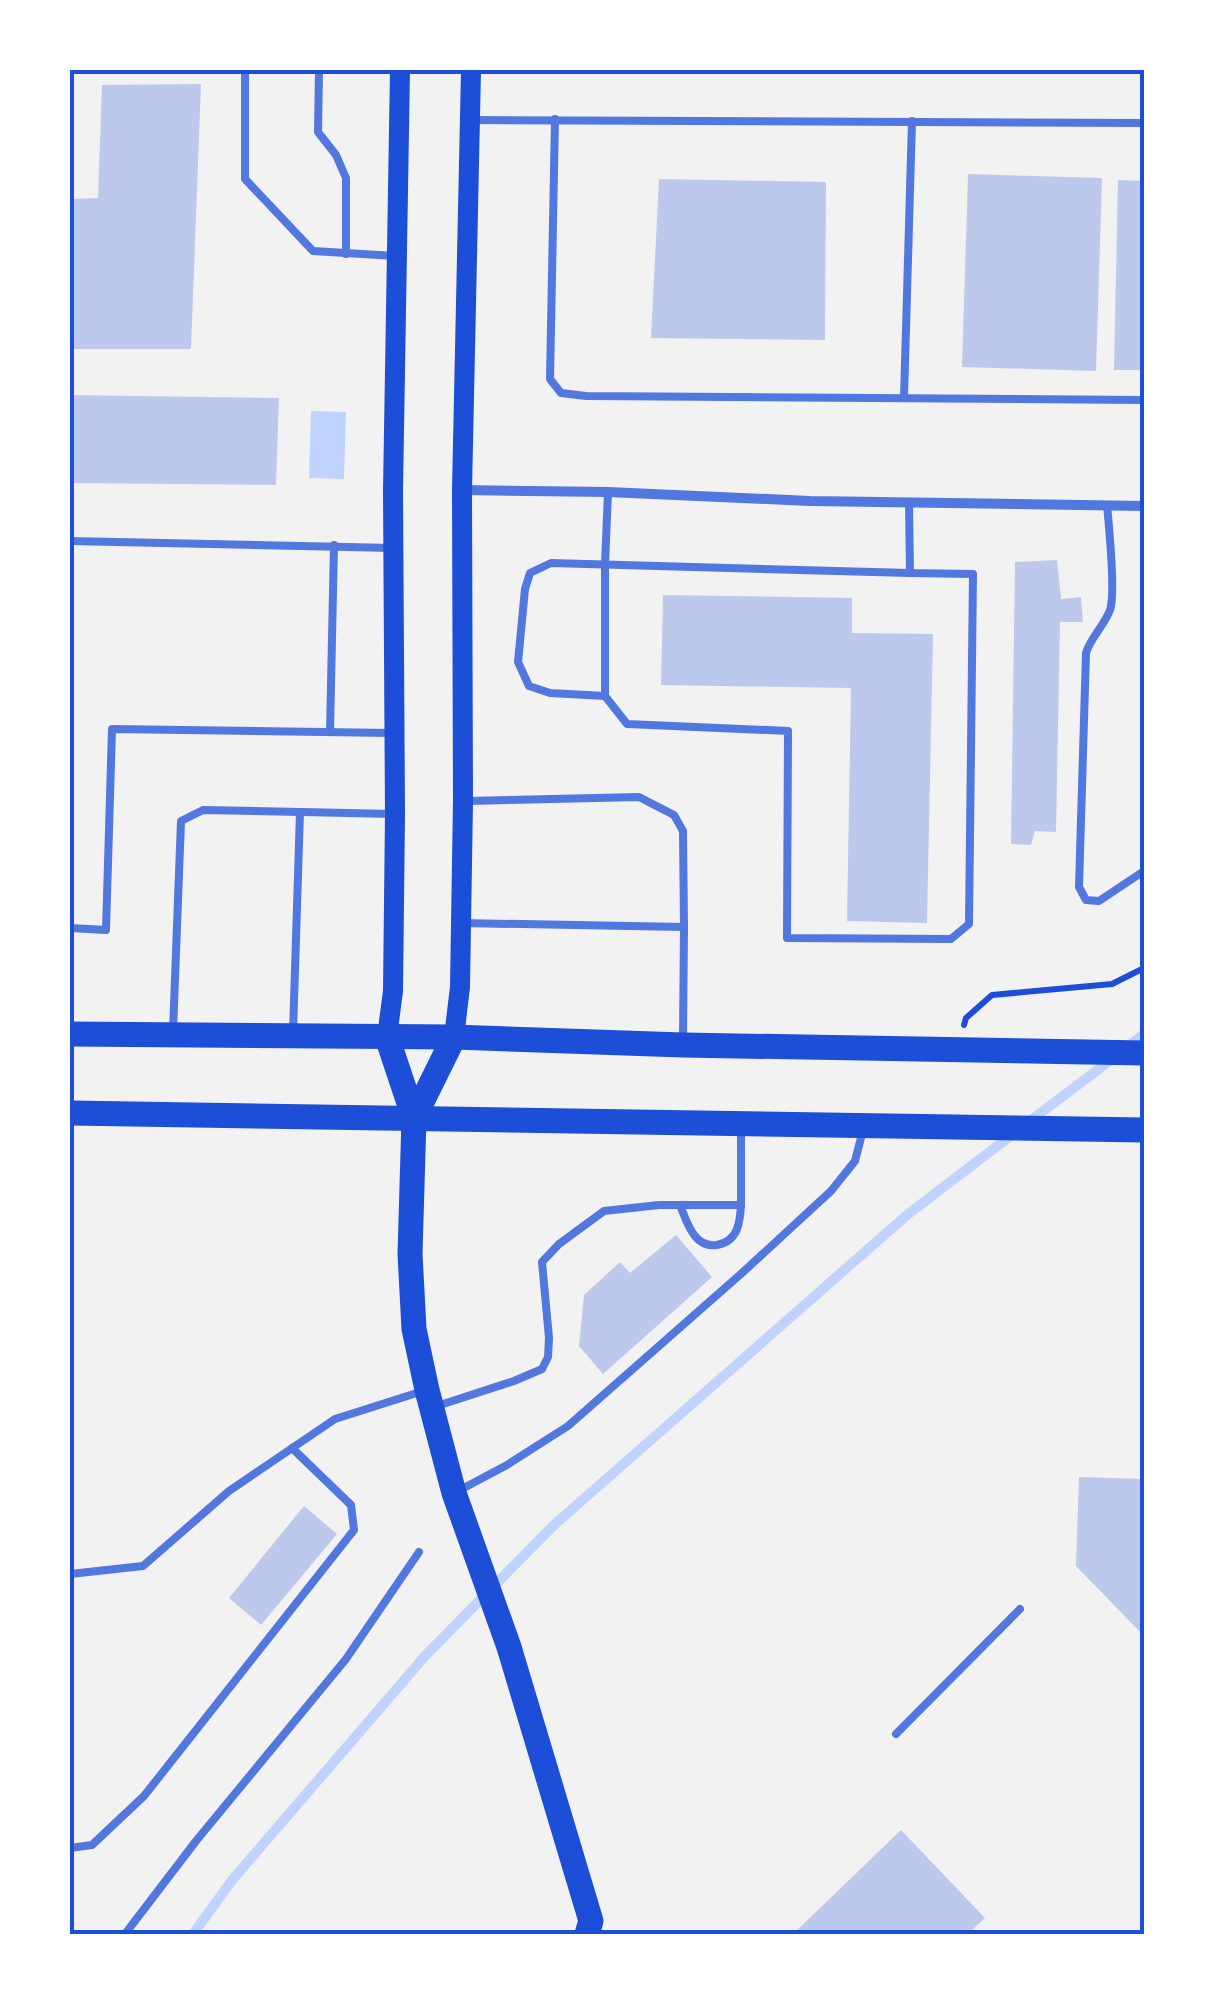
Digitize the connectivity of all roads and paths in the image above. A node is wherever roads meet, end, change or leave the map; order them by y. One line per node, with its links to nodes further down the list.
1 (246, 70): 9 (lane)
2 (319, 70): 9 (lane)
3 (400, 70): 10 (main road)
4 (471, 70): 6 (main road)
5 (555, 118): 6 (lane); 7 (lane); 11 (lane)
6 (470, 120): 13 (main road)
7 (912, 121): 8 (lane); 11 (lane)
8 (1144, 124)
9 (346, 254): 10 (lane)
10 (398, 256): 20 (main road)
11 (904, 398): 12 (lane)
12 (1144, 400)
13 (462, 490): 14 (street); 26 (main road)
14 (608, 492): 15 (street); 21 (lane)
15 (909, 502): 16 (street); 22 (lane)
16 (1107, 505): 17 (street); 29 (lane)
17 (1144, 506)
18 (70, 541): 19 (lane)
19 (334, 545): 20 (lane); 24 (lane)
20 (393, 548): 25 (main road)
21 (605, 564): 22 (lane); 23 (lane); 23 (lane)
22 (910, 573): 23 (lane)
23 (605, 696)
24 (330, 732): 25 (lane); 32 (lane)
25 (396, 733): 28 (main road)
26 (463, 801): 30 (main road); 31 (lane)
27 (300, 812): 28 (lane); 35 (lane); 36 (lane)
28 (396, 814): 37 (main road)
29 (1144, 871)
30 (461, 923): 31 (lane); 38 (main road)
31 (684, 927): 39 (lane)
32 (70, 928)
33 (1144, 968): 40 (path)
34 (70, 1034): 35 (main road)
35 (173, 1035): 36 (main road)
36 (293, 1036): 37 (main road)
37 (387, 1037): 38 (main road); 43 (main road)
38 (454, 1037): 39 (main road); 43 (main road)
39 (683, 1045): 40 (main road)
40 (956, 1050): 41 (main road)
41 (1144, 1053)
42 (70, 1113): 43 (main road)
43 (414, 1118): 44 (main road); 49 (main road)
44 (741, 1123): 45 (main road); 47 (lane)
45 (865, 1125): 46 (main road); 51 (lane)
46 (1144, 1130)
47 (741, 1205): 48 (lane); 48 (lane)
48 (680, 1206): 49 (lane)
49 (430, 1398): 50 (lane); 51 (main road)
50 (292, 1448): 53 (lane); 56 (lane)
51 (454, 1493): 57 (main road)
52 (419, 1552): 58 (lane)
53 (70, 1574)
54 (1020, 1609): 55 (lane)
55 (896, 1734)
56 (70, 1848)
57 (595, 1930)
58 (126, 1934)

